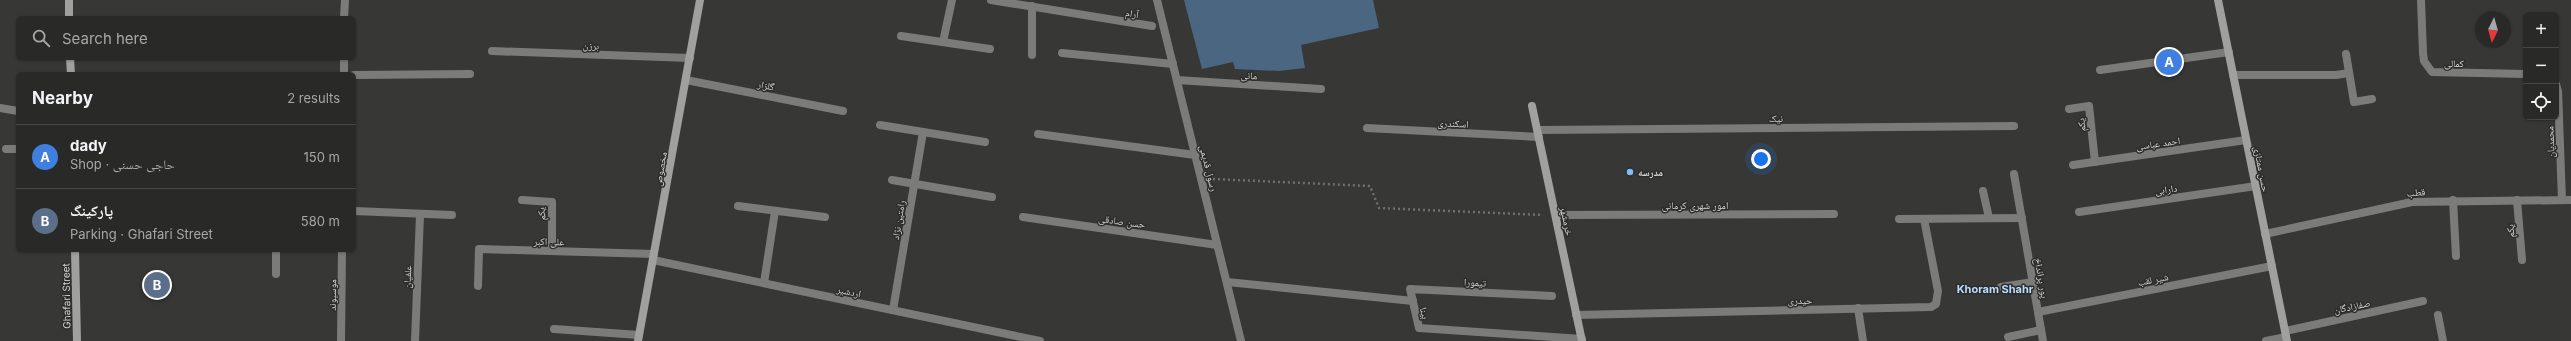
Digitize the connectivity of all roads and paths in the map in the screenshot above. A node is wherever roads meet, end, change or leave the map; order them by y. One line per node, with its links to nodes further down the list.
1 (69, 0): 10 (street)
2 (345, 0): 11 (street)
3 (700, 0): 21 (street, مخصوص)
4 (952, 0): 14 (street)
5 (990, 0): 9 (street, آرام)
6 (1157, 0): 24 (street, رسول قدیمی)
7 (2218, 0): 17 (street, حسن ممتازی)
8 (2421, 0): 30 (street, کمالی)
9 (1032, 6): 12 (street, آرام); 20 (street)
10 (69, 16)
11 (344, 16)
12 (1152, 26)
13 (901, 36): 14 (street)
14 (943, 42): 15 (street)
15 (990, 49)
16 (492, 51): 21 (street, برزن)
17 (2229, 52): 25 (street); 32 (street, حسن ممتازی)
18 (1062, 53): 24 (street)
19 (2346, 54): 28 (street)
20 (1032, 55)
21 (690, 58): 33 (street, مخصوص)
22 (70, 60): 26 (street)
23 (344, 60): 27 (street)
24 (1173, 64): 34 (street, رسول قدیمی)
25 (2100, 70)
26 (71, 72)
27 (344, 72)
28 (2349, 73): 32 (street); 36 (street)
29 (470, 74): 31 (street)
30 (2523, 74)
31 (356, 75)
32 (2233, 75): 49 (street, حسن ممتازی)
33 (686, 80): 41 (street, گلزار); 88 (street, مخصوص)
34 (1177, 80): 35 (street, مانی); 53 (street, رسول قدیمی)
35 (1320, 89)
36 (2372, 99)
37 (2559, 102): 66 (street, محمدیان)
38 (1532, 106): 48 (street, خرمشهر)
39 (0, 108): 42 (street)
40 (2069, 109): 54 (street, یکم)
41 (843, 110)
42 (16, 111)
43 (880, 125): 46 (street)
44 (2014, 126): 48 (street, نیک)
45 (1367, 128): 48 (street, اسکندری)
46 (923, 132): 50 (street); 59 (street, رامتین نژاد)
47 (1038, 134): 53 (street)
48 (1538, 134): 74 (street, خرمشهر)
49 (2246, 140): 54 (street, احمد عباسی); 60 (street, حسن ممتازی)
50 (985, 142)
51 (6, 149): 52 (street)
52 (16, 149)
53 (1195, 155): 57 (street, رسول قدیمی)
54 (2095, 162): 55 (street, احمد عباسی)
55 (2073, 165)
56 (2014, 174): 78 (street, پور پرانداخ)
57 (1201, 178): 74 (path); 82 (street, رسول قدیمی)
58 (892, 180): 59 (street)
59 (914, 184): 62 (street); 101 (street, رامتین نژاد)
60 (2256, 186): 70 (street, دارابی); 81 (street, حسن ممتازی)
61 (1983, 191): 77 (street)
62 (992, 197)
63 (522, 200): 83 (street, یکم)
64 (2453, 200): 65 (street, قطب); 81 (street, قطب); 87 (street)
65 (2518, 200): 66 (street, قطب); 89 (street, یکم)
66 (2567, 200)
67 (738, 206): 69 (street)
68 (356, 211): 72 (street)
69 (775, 211): 75 (street); 94 (street)
70 (2079, 212)
71 (1834, 214): 74 (street, امور شهری کرمانی)
72 (420, 215): 73 (street); 113 (street, علفیان)
73 (452, 215)
74 (1556, 215): 103 (street, خرمشهر)
75 (825, 217)
76 (1023, 217): 82 (street, حسن صادقی)
77 (1989, 218): 78 (street); 80 (street)
78 (2022, 218): 93 (street, پور پرانداخ)
79 (1899, 219): 80 (street)
80 (1924, 219): 100 (street, حیدری)
81 (2265, 234): 90 (street, حسن ممتازی)
82 (1217, 245): 92 (street, رسول قدیمی)
83 (552, 251): 88 (street, علی اکبر); 95 (street, علی اکبر)
84 (75, 252): 111 (street, Ghafari Street)
85 (276, 252): 91 (street)
86 (342, 252): 112 (street, موسیوند)
87 (2456, 256)
88 (654, 257): 94 (street, اردشیر); 109 (street, مخصوص)
89 (2522, 260)
90 (2272, 266): 102 (street, شیر لقب); 107 (street, حسن ممتازی)
91 (276, 274)
92 (1227, 282): 98 (street, بینا); 115 (street, رسول قدیمی)
93 (2033, 282): 96 (street); 102 (street, پور پرانداخ)
94 (764, 283): 101 (street, اردشیر)
95 (478, 286)
96 (2001, 287)
97 (1552, 296): 98 (street, تیمورا)
98 (1412, 301): 110 (street, بینا)
99 (2423, 301): 107 (street, صفازادگان)
100 (1858, 308): 103 (street, حیدری); 116 (street)
101 (893, 310): 114 (street, اردشیر)
102 (2038, 312): 106 (street, پور پرانداخ)
103 (1576, 314): 110 (street, خرمشهر)
104 (2438, 315): 119 (street)
105 (554, 329): 109 (street)
106 (2042, 330): 108 (street); 117 (street, پور پرانداخ)
107 (2286, 336): 118 (street, صفازادگان)
108 (2008, 337)
109 (639, 338)
110 (1582, 340)
111 (77, 341)
112 (341, 341)
113 (415, 341)
114 (1040, 341)
115 (1241, 341)
116 (1863, 341)
117 (2044, 341)
118 (2266, 341)
119 (2443, 341)

